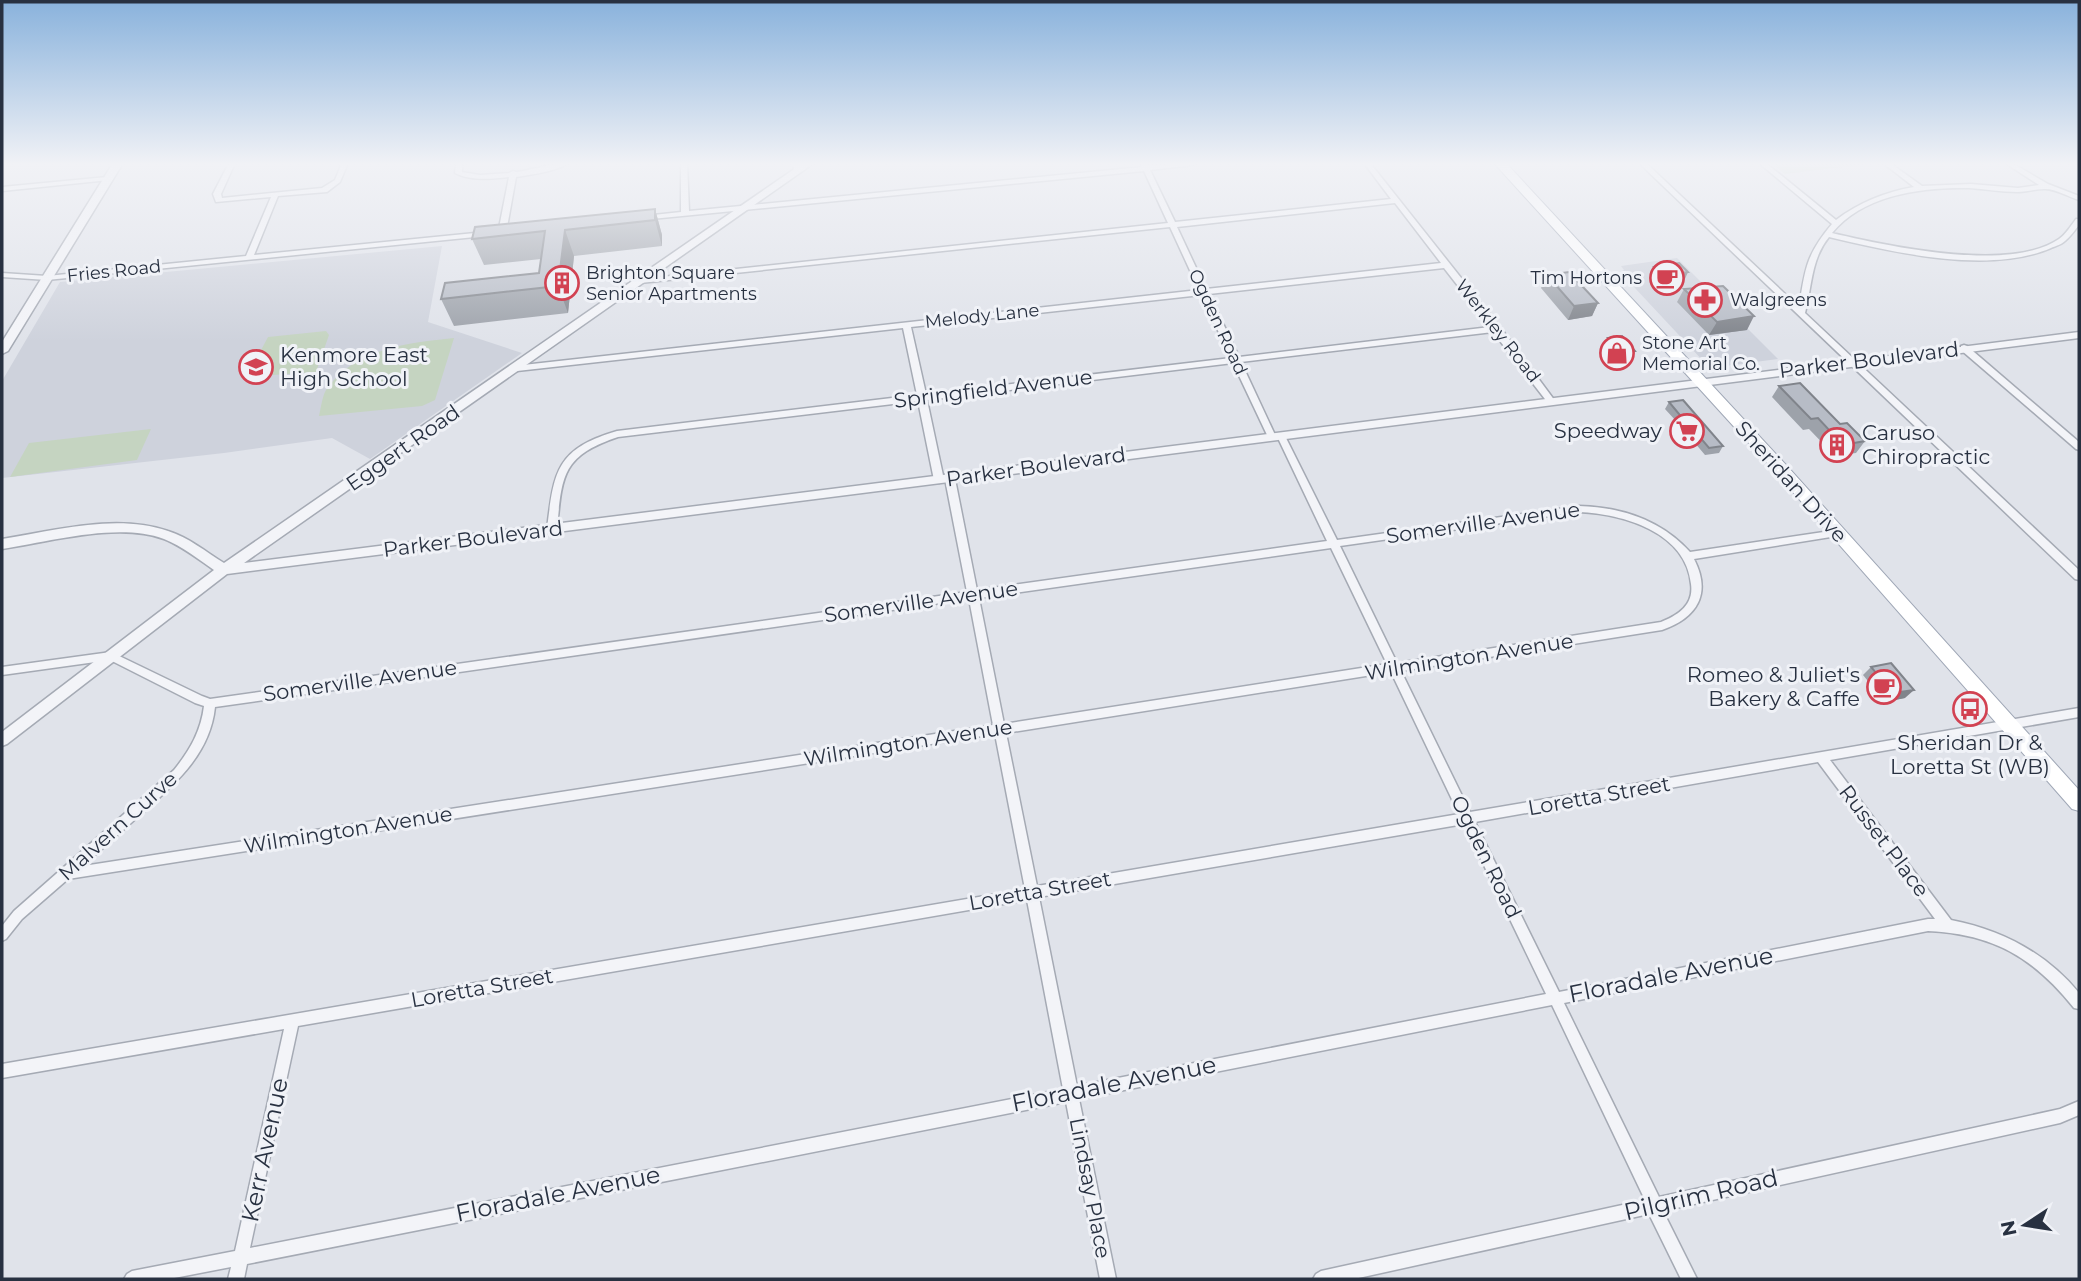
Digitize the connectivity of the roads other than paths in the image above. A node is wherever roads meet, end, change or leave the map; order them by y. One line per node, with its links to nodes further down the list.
1 (80, 223): 20 (street)
2 (264, 223): 17 (street)
3 (504, 223): 15 (street)
4 (724, 223): 21 (street, Eggert Road)
5 (1194, 223): 12 (street)
6 (1414, 223): 18 (street, Werkley Road)
7 (1555, 223): 32 (main road, Sheridan Drive)
8 (1706, 223): 23 (street)
9 (1834, 223): 13 (street)
10 (1840, 223): 13 (street)
11 (2078, 223): 16 (street)
12 (1173, 225): 21 (street); 22 (street, Ogden Road)
13 (1837, 225): 16 (street)
14 (516, 231): 15 (street, Fries Road)
15 (502, 233): 17 (street, Fries Road)
16 (1828, 234): 23 (street)
17 (249, 257): 20 (street, Fries Road)
18 (1447, 265): 22 (street, Melody Lane); 25 (street, Werkley Road)
19 (2, 275): 20 (street, Fries Road)
20 (47, 278): 27 (street)
21 (643, 281): 31 (street, Eggert Road)
22 (1204, 291): 24 (street, Melody Lane); 29 (street, Ogden Road)
23 (1802, 312): 30 (street)
24 (906, 324): 31 (street, Melody Lane); 33 (street, Lindsay Place)
25 (1497, 329): 29 (street, Springfield Avenue); 34 (street, Werkley Road)
26 (2079, 335): 28 (street, Parker Boulevard)
27 (3, 347)
28 (1964, 348): 30 (street, Parker Boulevard); 36 (street)
29 (1236, 359): 33 (street, Springfield Avenue); 35 (street, Ogden Road)
30 (1855, 361): 32 (street, Parker Boulevard); 44 (street)
31 (517, 368): 43 (street, Eggert Road)
32 (1700, 381): 34 (street, Parker Boulevard); 39 (main road, Sheridan Drive)
33 (922, 397): 37 (street, Lindsay Place); 38 (street, Springfield Avenue)
34 (1551, 401): 35 (street, Parker Boulevard)
35 (1276, 436): 37 (street, Parker Boulevard); 41 (street, Ogden Road)
36 (2079, 447)
37 (944, 479): 38 (street, Parker Boulevard); 45 (street, Lindsay Place)
38 (552, 529): 43 (street, Parker Boulevard)
39 (1837, 534): 42 (street); 51 (main road, Sheridan Drive)
40 (2, 544): 43 (street)
41 (1334, 544): 42 (street, Somerville Avenue); 45 (street, Somerville Avenue); 47 (street, Ogden Road)
42 (1688, 556): 47 (street, Wilmington Avenue)
43 (224, 570): 46 (street, Eggert Road)
44 (2079, 576)
45 (972, 595): 49 (street, Somerville Avenue); 52 (street, Lindsay Place)
46 (111, 656): 48 (street); 49 (street); 53 (street, Eggert Road)
47 (1394, 668): 52 (street, Wilmington Avenue); 56 (street, Ogden Road)
48 (2, 671)
49 (210, 703): 57 (street, Malvern Curve)
50 (2079, 712): 51 (street, Loretta Street)
51 (2008, 724): 54 (street, Loretta Street); 55 (main road, Sheridan Drive)
52 (999, 729): 57 (street, Wilmington Avenue); 58 (street, Lindsay Place)
53 (2, 740)
54 (1822, 758): 56 (street, Loretta Street); 59 (street, Russet Place)
55 (2079, 803)
56 (1467, 818): 58 (street, Loretta Street); 61 (street, Ogden Road)
57 (66, 874): 60 (street, Malvern Curve)
58 (1032, 892): 63 (street, Loretta Street); 65 (street, Lindsay Place)
59 (1947, 925): 61 (street, Floradale Avenue); 62 (street, Floradale Avenue)
60 (2, 935)
61 (1555, 998): 65 (street, Floradale Avenue); 67 (street, Ogden Road)
62 (2078, 1000)
63 (293, 1020): 64 (street, Loretta Street); 68 (street, Kerr Avenue)
64 (2, 1070)
65 (1072, 1092): 68 (street, Floradale Avenue); 71 (street, Lindsay Place)
66 (2079, 1108): 67 (street, Pilgrim Road)
67 (1654, 1205): 72 (street, Pilgrim Road); 73 (street, Ogden Road)
68 (241, 1256): 69 (street, Floradale Avenue); 70 (street, Kerr Avenue)
69 (132, 1279)
70 (236, 1279)
71 (1108, 1279)
72 (1321, 1279)
73 (1689, 1279)

